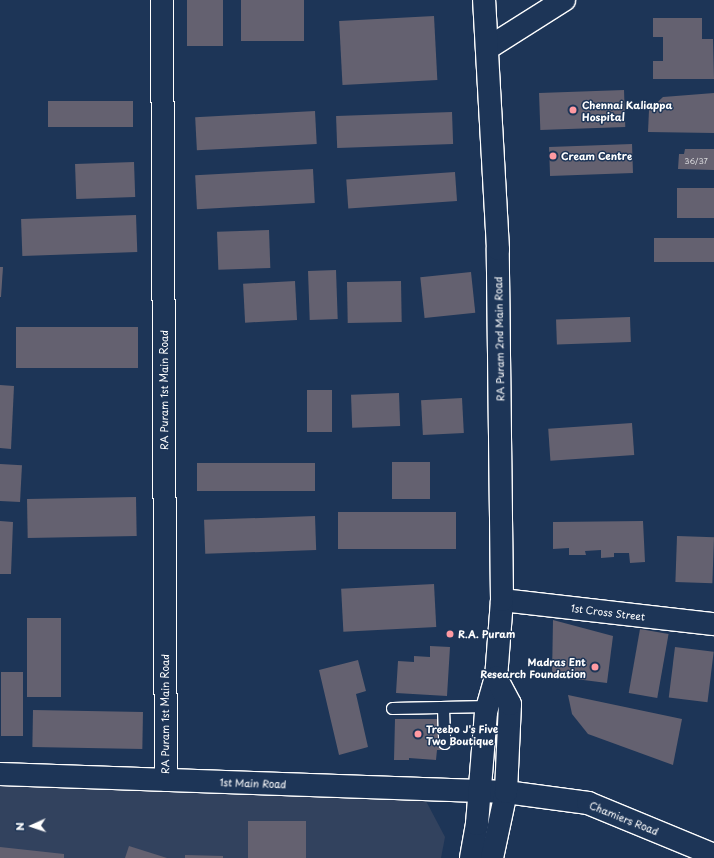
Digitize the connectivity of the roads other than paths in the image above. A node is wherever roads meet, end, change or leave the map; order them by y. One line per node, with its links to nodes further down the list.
1 (162, 0): 13 (street, RA Puram 1st Main Road)
2 (484, 0): 4 (street, RA Puram 2nd Main Road)
3 (564, 0): 4 (street)
4 (488, 48): 5 (street, RA Puram 2nd Main Road)
5 (502, 600): 6 (street, 1st Cross Street); 7 (street, RA Puram 2nd Main Road)
6 (714, 624)
7 (496, 678): 8 (street, RA Puram 2nd Main Road); 15 (street)
8 (488, 706): 10 (lane); 14 (street, RA Puram 2nd Main Road)
9 (392, 708): 10 (lane)
10 (443, 708): 11 (lane)
11 (444, 743)
12 (0, 774): 13 (street, 1st Main Road)
13 (166, 780): 14 (street, 1st Main Road)
14 (480, 791): 15 (street, 1st Main Road); 17 (street, RA Puram 2nd Main Road)
15 (506, 792): 16 (street, Chamiers Road); 18 (street)
16 (714, 855)
17 (471, 858)
18 (492, 858)

